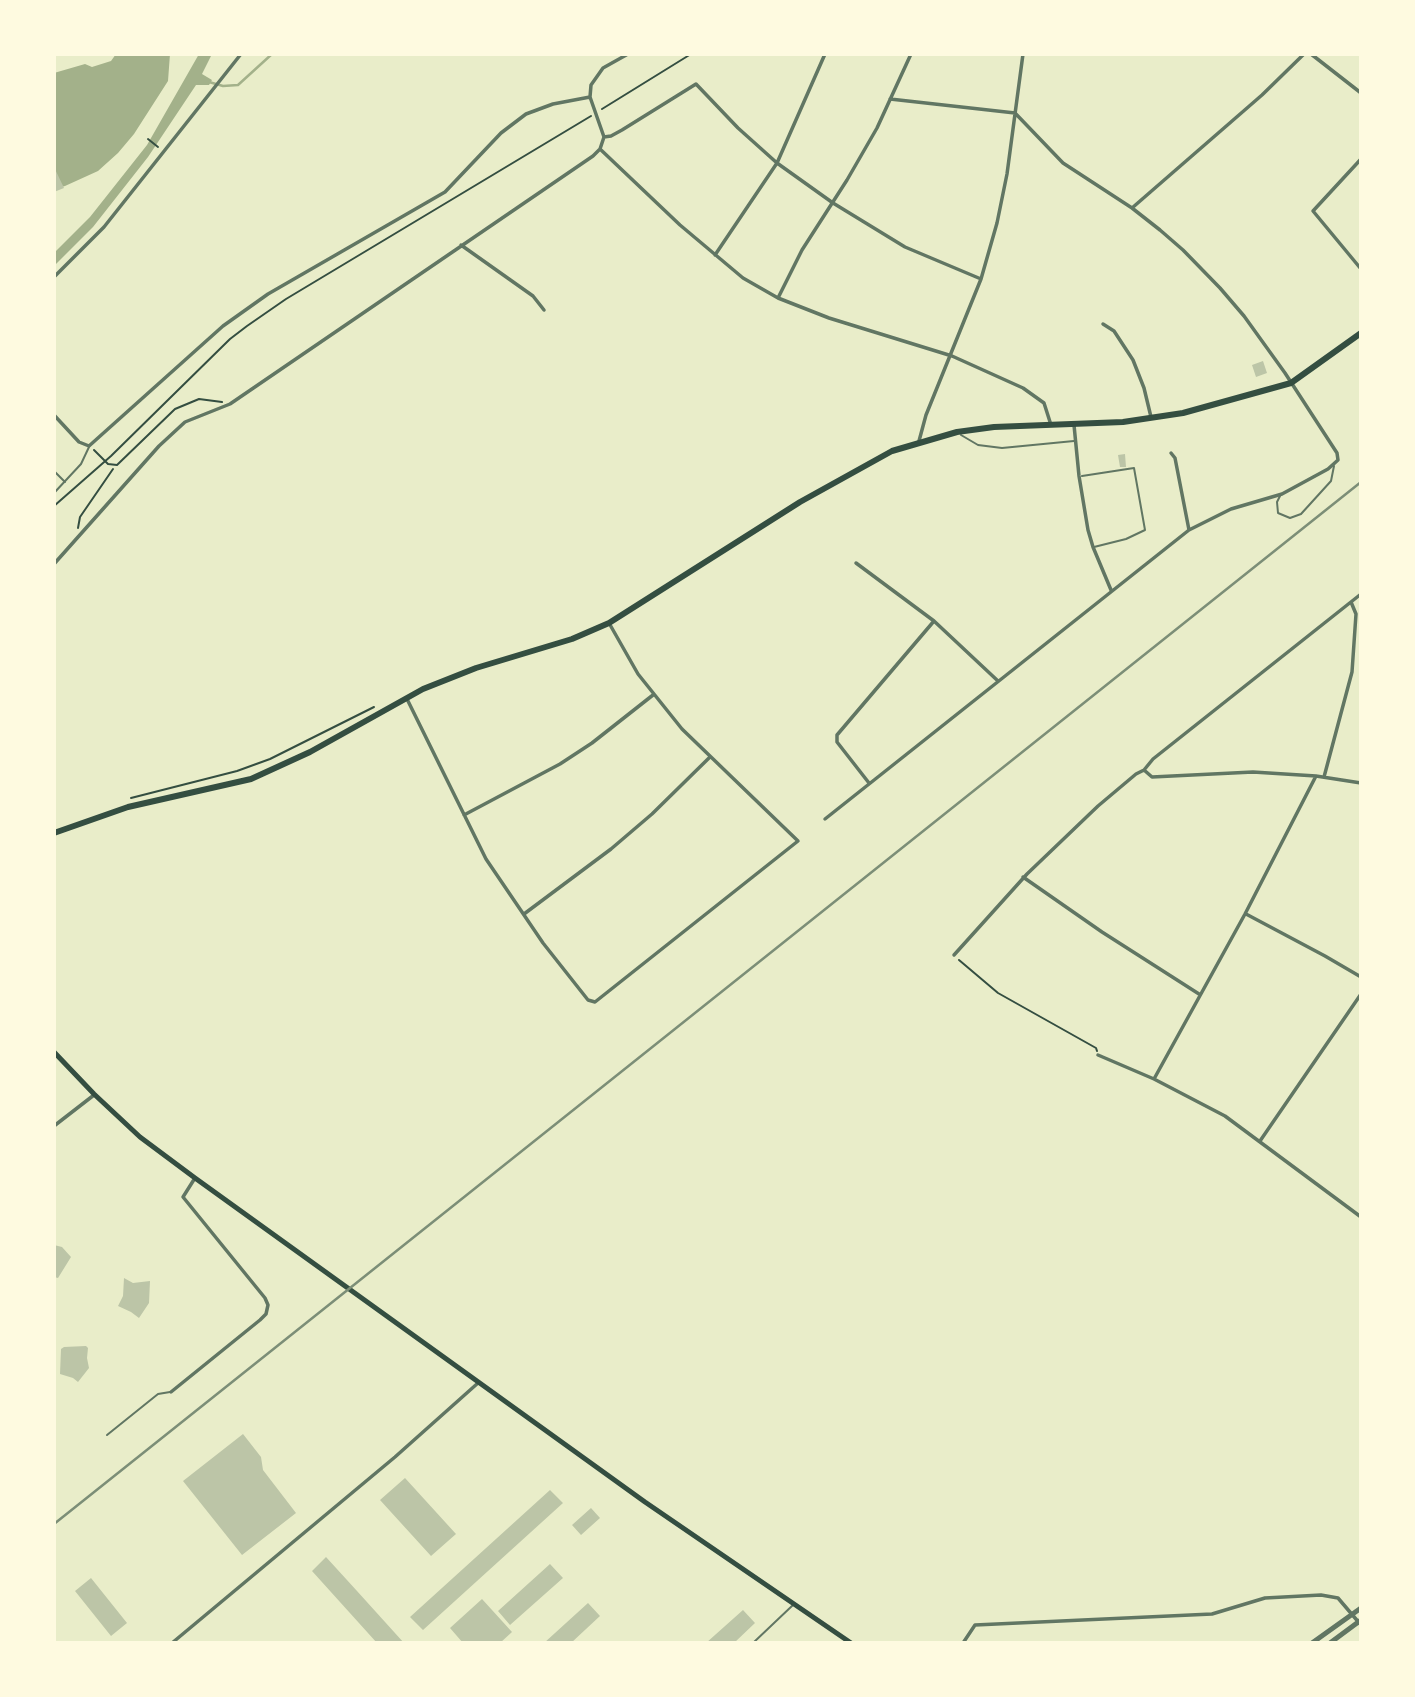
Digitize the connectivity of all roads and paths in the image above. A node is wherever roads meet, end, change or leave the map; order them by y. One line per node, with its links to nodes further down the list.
1 (241, 54): 26 (street)
2 (628, 54): 10 (street)
3 (691, 54): 12 (path)
4 (825, 54): 20 (street)
5 (911, 54): 11 (street)
6 (1023, 54): 13 (street)
7 (1304, 54): 22 (street)
8 (1311, 54): 9 (street)
9 (1361, 93)
10 (590, 97): 15 (street); 42 (street)
11 (890, 99): 13 (street); 21 (street)
12 (604, 107)
13 (1015, 113): 22 (street); 27 (street)
14 (589, 117): 51 (path)
15 (604, 136): 18 (street); 20 (street)
16 (148, 139): 17 (path)
17 (158, 147)
18 (600, 149): 23 (street); 24 (street)
19 (1361, 159): 25 (street)
20 (777, 163): 21 (street); 24 (street)
21 (833, 202): 27 (street); 28 (street)
22 (1132, 208): 33 (street)
23 (461, 245): 29 (street); 53 (street)
24 (715, 255): 28 (street)
25 (1361, 269)
26 (54, 277)
27 (981, 279): 32 (street)
28 (778, 298): 32 (street)
29 (544, 310)
30 (1103, 324): 36 (street)
31 (1361, 332): 33 (main road)
32 (952, 356): 37 (street); 41 (street)
33 (1291, 383): 36 (main road); 44 (street)
34 (214, 399): 42 (path)
35 (54, 415): 42 (street)
36 (1152, 419): 38 (main road)
37 (1051, 425): 38 (main road); 39 (main road)
38 (1074, 425): 40 (street)
39 (957, 432): 40 (lane); 41 (main road)
40 (1075, 440): 47 (street)
41 (919, 442): 61 (main road)
42 (89, 446): 48 (lane)
43 (1171, 453): 52 (street)
44 (1334, 465): 50 (street); 50 (lane)
45 (113, 468): 53 (path)
46 (54, 471): 48 (lane)
47 (1079, 476): 54 (street); 54 (lane)
48 (65, 482): 49 (lane)
49 (54, 493)
50 (1282, 494): 52 (street)
51 (54, 506)
52 (1189, 530): 57 (street)
53 (78, 536): 56 (street)
54 (1093, 547): 57 (street)
55 (856, 563): 60 (street)
56 (54, 564)
57 (1111, 590): 62 (street)
58 (1361, 594): 59 (street)
59 (1351, 601): 67 (street); 69 (street)
60 (934, 621): 62 (street); 70 (street)
61 (609, 623): 63 (street); 64 (main road)
62 (998, 681): 70 (street)
63 (653, 695): 66 (street); 73 (street)
64 (407, 699): 73 (street); 75 (main road)
65 (385, 705): 72 (path)
66 (710, 757): 77 (street); 77 (street)
67 (1144, 770): 68 (street); 76 (street)
68 (1316, 776): 69 (street); 78 (street)
69 (1324, 777): 71 (street)
70 (869, 783): 74 (street)
71 (1361, 783)
72 (123, 801)
73 (464, 815): 77 (street)
74 (825, 819)
75 (54, 833)
76 (1023, 877): 79 (street); 81 (street)
77 (524, 914)
78 (1245, 914): 80 (street); 81 (street)
79 (954, 956): 84 (path)
80 (1361, 978)
81 (1199, 994): 85 (street)
82 (1361, 994): 88 (street)
83 (54, 1052): 86 (main road)
84 (1098, 1055): 85 (street)
85 (1154, 1079): 88 (street)
86 (94, 1094): 87 (street); 89 (main road)
87 (54, 1126)
88 (1260, 1140): 90 (street)
89 (195, 1178): 91 (main road); 92 (street)
90 (1361, 1217)
91 (478, 1383): 94 (main road); 97 (street)
92 (171, 1392): 93 (lane)
93 (107, 1435)
94 (794, 1604): 98 (lane); 99 (main road)
95 (1361, 1608): 96 (street)
96 (1357, 1620): 100 (street); 101 (street); 102 (street)
97 (172, 1643)
98 (753, 1643)
99 (851, 1643)
100 (963, 1643)
101 (1312, 1643)
102 (1329, 1643)

